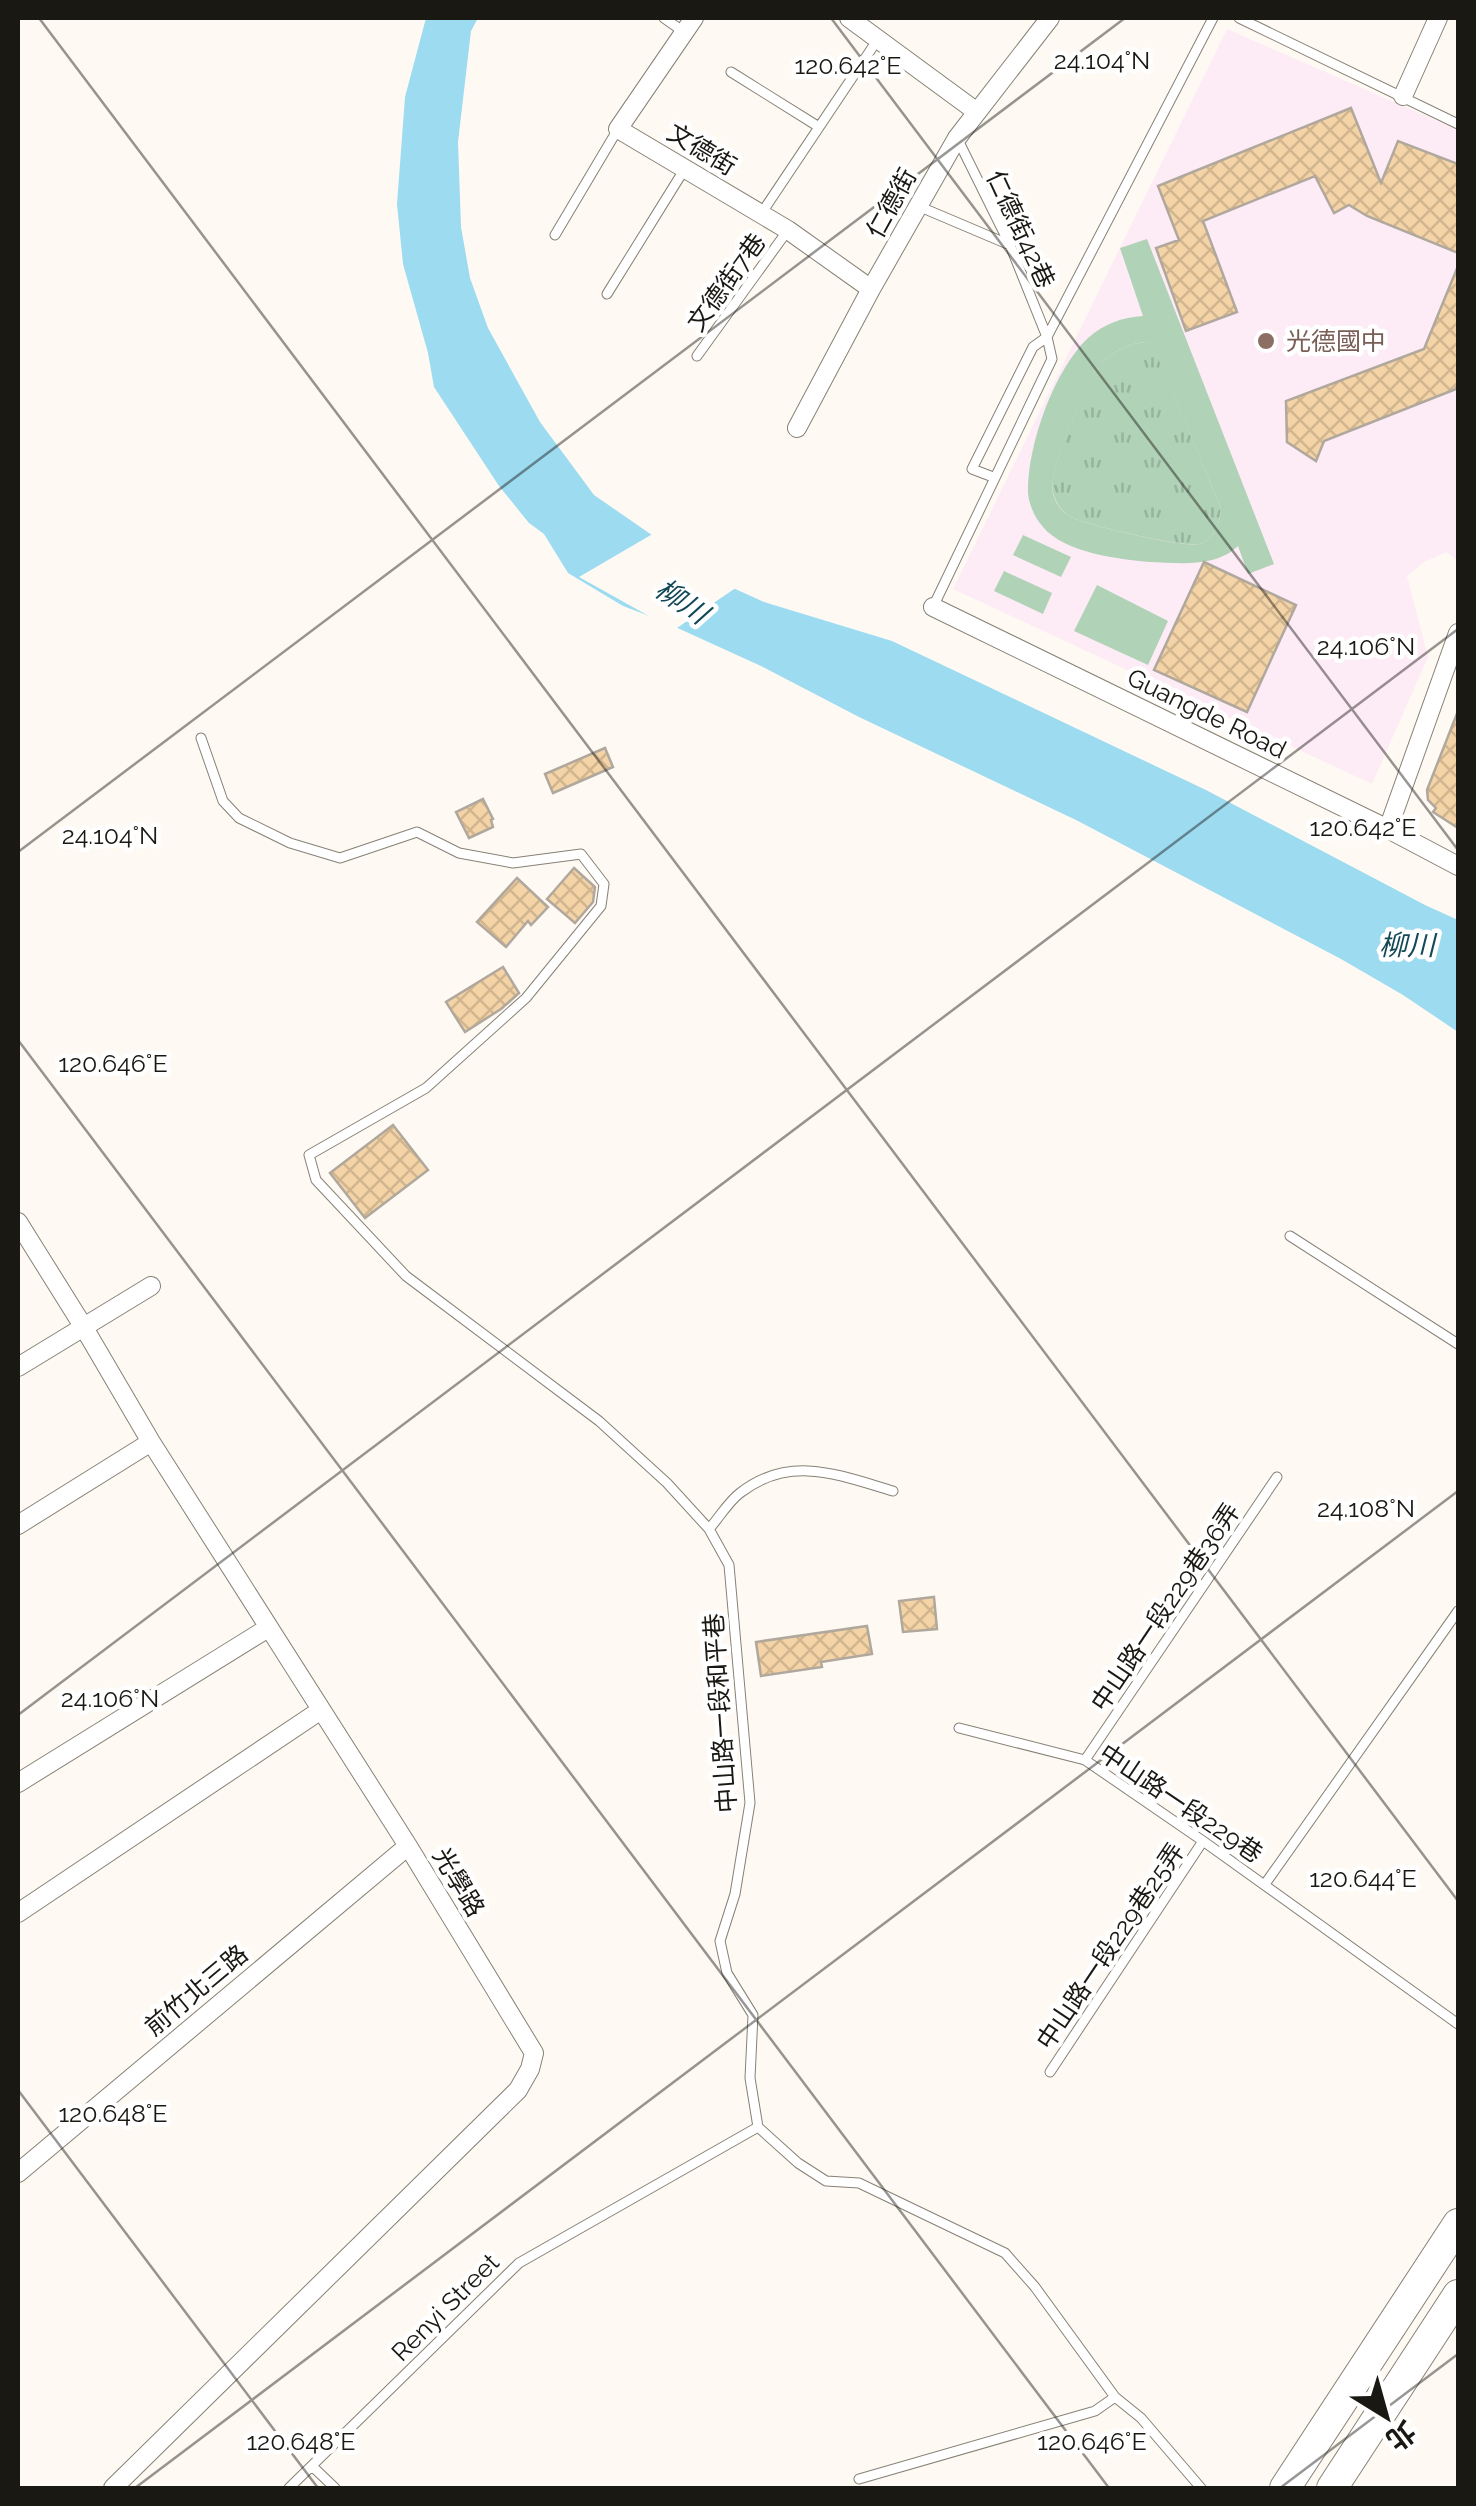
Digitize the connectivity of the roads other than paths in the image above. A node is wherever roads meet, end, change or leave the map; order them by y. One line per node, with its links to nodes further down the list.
1 (664, 18): 7 (lane)
2 (848, 18): 8 (street)
3 (1050, 18): 11 (street, 仁德街)
4 (1213, 18): 24 (lane)
5 (1239, 18): 10 (lane)
6 (1438, 18): 10 (street)
7 (689, 25): 14 (street)
8 (878, 38): 11 (street); 13 (lane)
9 (730, 72): 13 (lane)
10 (1403, 96): 12 (lane)
11 (977, 112): 15 (street, 仁德街)
12 (1458, 124)
13 (819, 127): 18 (lane)
14 (618, 129): 16 (street, 文德街); 20 (lane)
15 (956, 138): 17 (street, 仁德街); 21 (lane, 仁德街42巷)
16 (686, 168): 18 (street, 文德街); 23 (lane)
17 (918, 206): 21 (lane); 22 (street, 仁德街)
18 (761, 214): 19 (street, 文德街)
19 (788, 230): 22 (street, 文德街); 25 (lane, 文德街7巷)
20 (556, 235)
21 (1010, 246): 24 (lane, 仁德街42巷)
22 (871, 290): 26 (street, 仁德街)
23 (607, 294)
24 (1048, 338): 27 (lane); 27 (lane)
25 (697, 356)
26 (797, 428)
27 (993, 478): 28 (lane)
28 (933, 607): 31 (street, Guangde Road)
29 (1458, 633): 31 (street)
30 (201, 738): 43 (lane, 中山路一段和平巷)
31 (1388, 829): 32 (street, Guangde Road)
32 (1458, 866)
33 (18, 1222): 36 (street, 光學路)
34 (1290, 1236): 37 (lane)
35 (151, 1286): 36 (street)
36 (83, 1326): 38 (street); 39 (street, 光學路)
37 (1458, 1344)
38 (18, 1367)
39 (150, 1442): 42 (street); 45 (street, 光學路)
40 (1278, 1476): 48 (lane, 中山路一段229巷36弄)
41 (893, 1491): 43 (lane)
42 (18, 1525)
43 (709, 1529): 56 (lane, 中山路一段和平巷)
44 (1458, 1611): 52 (lane)
45 (268, 1628): 46 (street, 光學路); 49 (street)
46 (320, 1710): 51 (street, 光學路); 53 (street)
47 (959, 1728): 48 (lane, 中山路一段229巷)
48 (1085, 1760): 50 (lane, 中山路一段229巷)
49 (18, 1783)
50 (1204, 1841): 52 (lane, 中山路一段229巷); 55 (lane, 中山路一段229巷25弄)
51 (408, 1846): 57 (street, 前竹北三路); 63 (street, 光學路)
52 (1264, 1884): 54 (lane, 中山路一段229巷)
53 (18, 1913)
54 (1458, 2024)
55 (1050, 2072)
56 (758, 2127): 60 (lane); 61 (lane, Renyi Street)
57 (18, 2174)
58 (1458, 2224): 59 (main road)
59 (1441, 2299): 67 (main road); 68 (main road)
60 (1115, 2397): 62 (lane); 66 (lane)
61 (312, 2466): 64 (lane, Renyi Street); 65 (lane)
62 (859, 2479)
63 (113, 2488)
64 (289, 2488)
65 (335, 2488)
66 (1201, 2488)
67 (1285, 2488)
68 (1332, 2488)

